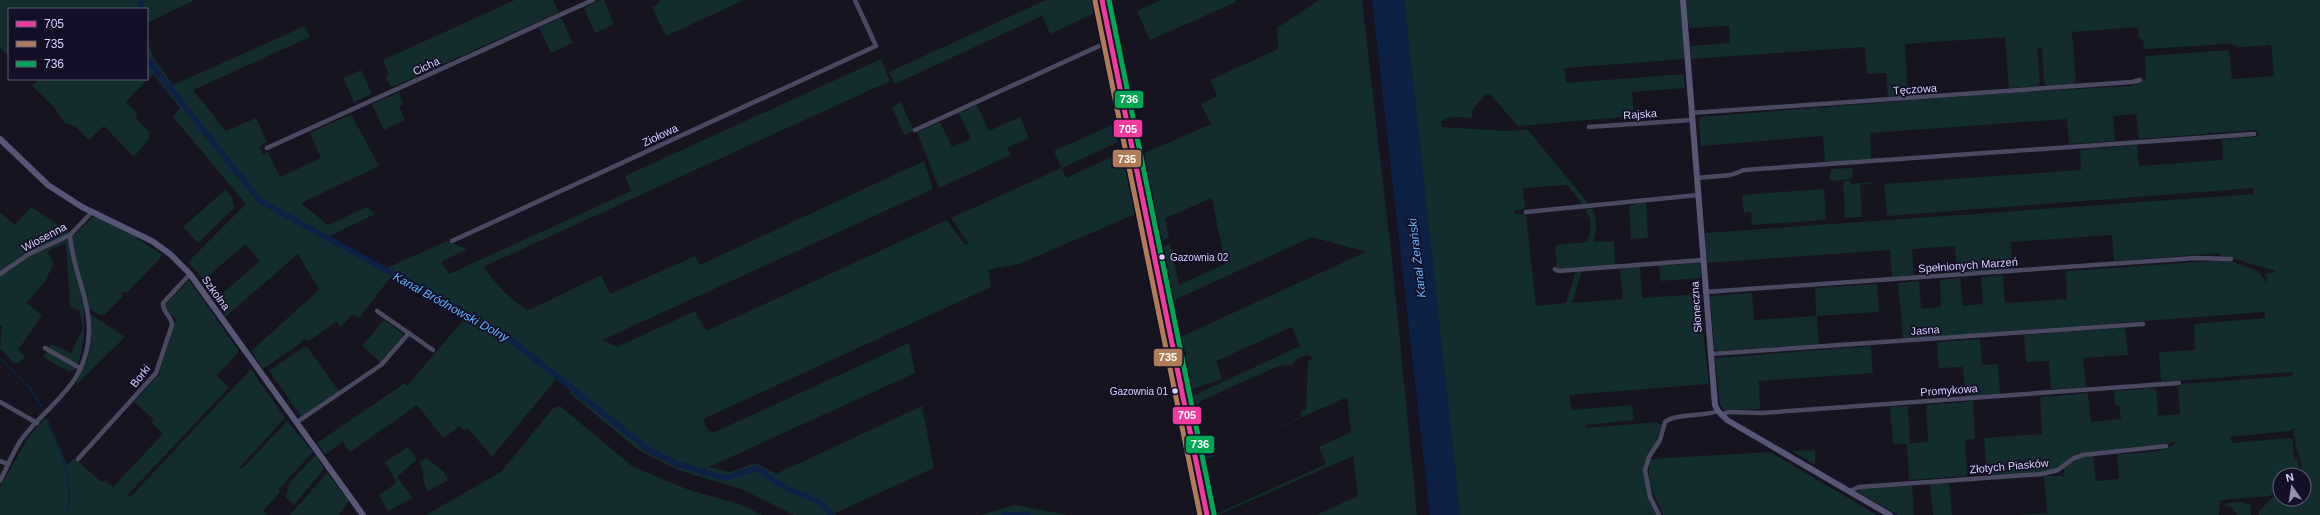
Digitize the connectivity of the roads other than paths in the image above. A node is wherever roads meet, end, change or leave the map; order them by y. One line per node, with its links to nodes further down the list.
1 (593, 0): 12 (street, Cicha)
2 (855, 0): 18 (street, Ziołowa)
3 (1102, 0): 5 (street)
4 (1683, 0): 7 (street, Słoneczna)
5 (1110, 41): 9 (street); 44 (street)
6 (2140, 80): 7 (street, Tęczowa)
7 (1692, 116): 8 (street, Rajska); 13 (street, Słoneczna)
8 (1589, 127)
9 (915, 130)
10 (2254, 134): 13 (street)
11 (0, 139): 15 (street, Szkolna)
12 (267, 148)
13 (1697, 178): 14 (street, Słoneczna)
14 (1698, 195): 16 (street); 20 (street, Słoneczna)
15 (92, 212): 17 (street, Wiosenna); 23 (street, Szkolna)
16 (1526, 212)
17 (70, 235): 22 (street, Wiosenna); 31 (street)
18 (452, 241)
19 (2231, 259): 24 (street, Spełnionych Marzeń)
20 (1703, 260): 21 (street); 24 (street, Słoneczna)
21 (1555, 269)
22 (0, 274)
23 (190, 274): 35 (street, Szkolna); 38 (street, Borki)
24 (1705, 292): 30 (street, Słoneczna)
25 (377, 311): 27 (street)
26 (2143, 324): 30 (street, Jasna)
27 (409, 333): 29 (street); 35 (street)
28 (45, 348): 31 (street)
29 (433, 350)
30 (1710, 354): 34 (street, Słoneczna)
31 (80, 368): 36 (street)
32 (2179, 383): 34 (street, Promykowa)
33 (0, 402): 36 (street)
34 (1720, 413): 42 (street); 45 (street, Promykowa)
35 (297, 422): 43 (street, Szkolna)
36 (37, 423): 40 (street)
37 (2166, 446): 42 (street, Złotych Piasków)
38 (78, 459)
39 (0, 461): 40 (street)
40 (8, 464): 41 (street)
41 (0, 481)
42 (1849, 491): 46 (street)
43 (363, 515)
44 (1207, 515)
45 (1659, 515)
46 (1890, 515)

